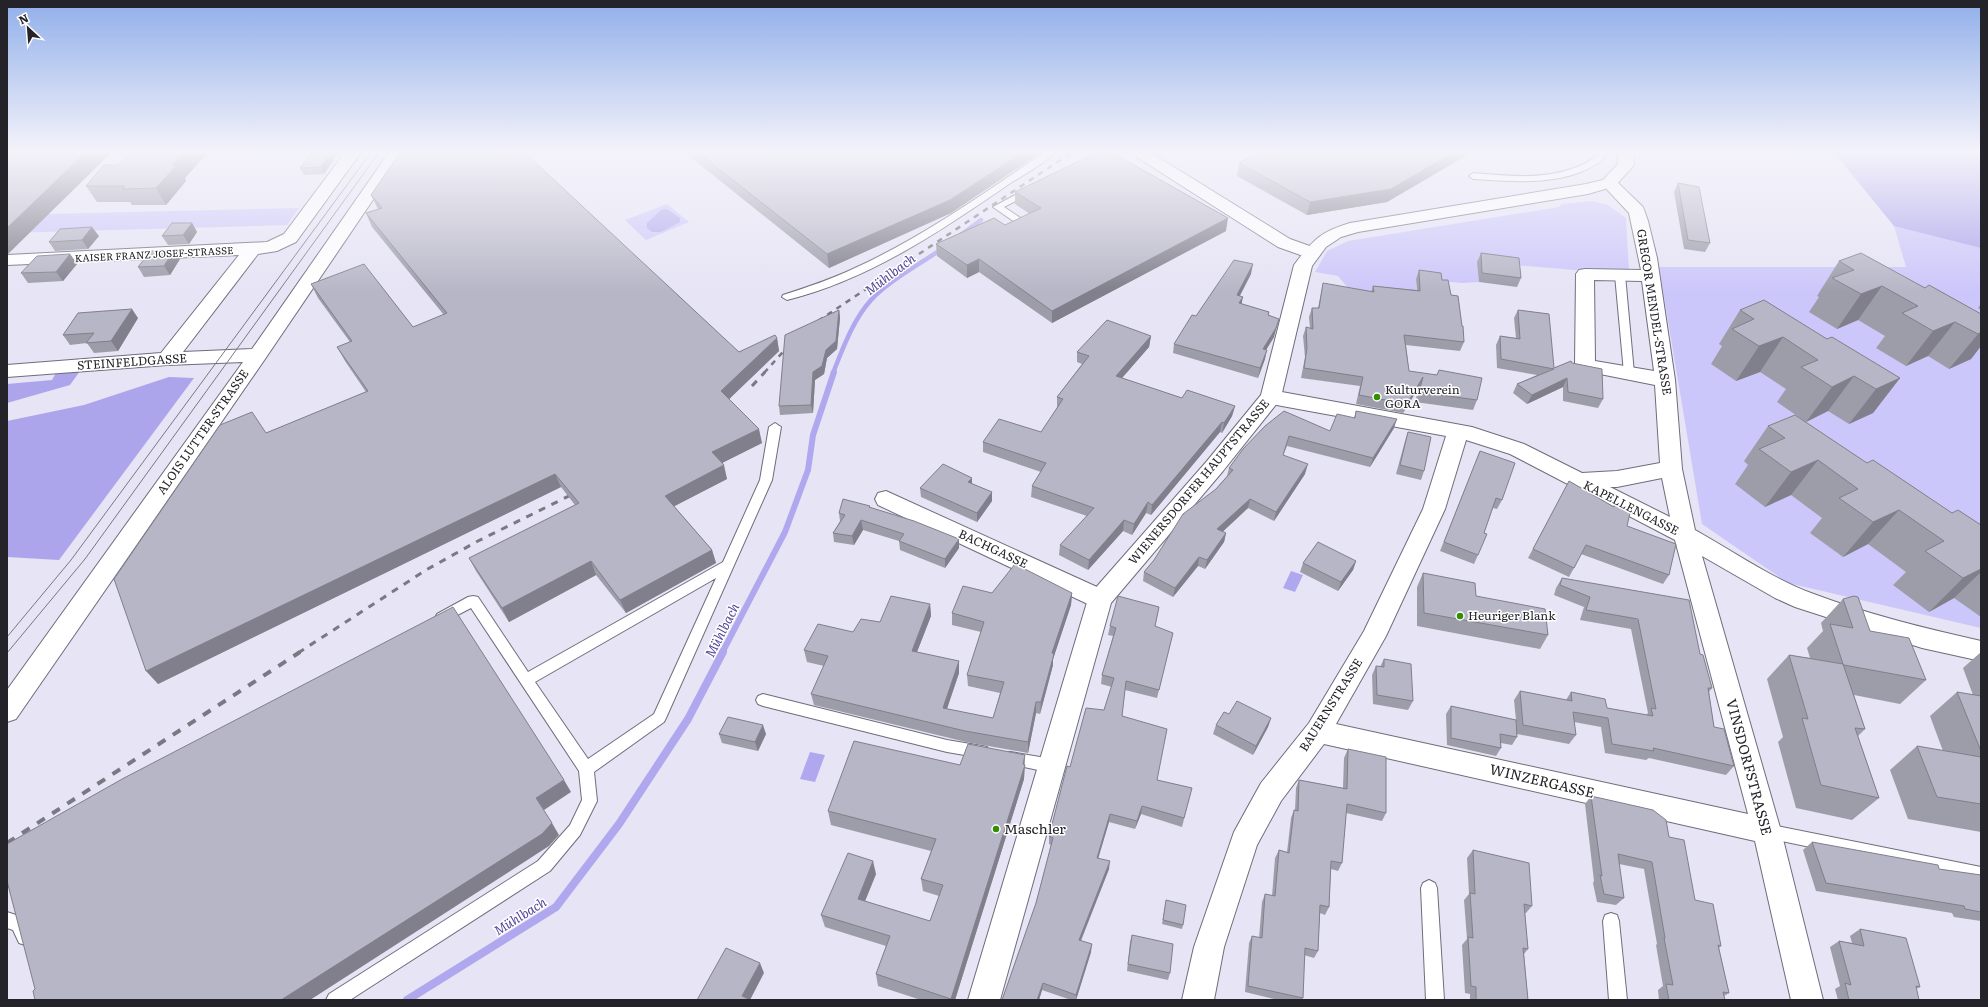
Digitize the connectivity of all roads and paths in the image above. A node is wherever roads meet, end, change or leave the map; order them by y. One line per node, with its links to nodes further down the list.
1 (319, 198): 9 (street)
2 (366, 198): 15 (street, ALOIS LUTTER-STRASSE)
3 (981, 198): 14 (lane)
4 (1016, 198): 8 (lane)
5 (1212, 198): 10 (street)
6 (1535, 198): 10 (street, WIENERSDORFER HAUPTSTRASSE)
7 (1624, 198): 13 (street, GREGOR MENDEL-STRASSE)
8 (1019, 221)
9 (253, 249): 11 (street, KAISER FRANZ JOSEF-STRASSE); 16 (street)
10 (1312, 253): 20 (street, WIENERSDORFER HAUPTSTRASSE)
11 (7, 260)
12 (1620, 275): 13 (street); 18 (lane); 18 (street)
13 (1650, 276): 19 (street, GREGOR MENDEL-STRASSE)
14 (787, 297)
15 (258, 355): 16 (street, STEINFELDGASSE); 33 (street, ALOIS LUTTER-STRASSE)
16 (167, 358): 17 (street, STEINFELDGASSE)
17 (7, 371)
18 (1629, 373): 19 (street)
19 (1665, 380): 23 (street, GREGOR MENDEL-STRASSE)
20 (1271, 397): 22 (street, KAPELLENGASSE); 28 (street, WIENERSDORFER HAUPTSTRASSE)
21 (775, 427): 27 (lane)
22 (1458, 432): 24 (street, KAPELLENGASSE); 34 (street, BAUERNSTRASSE)
23 (1671, 469): 24 (street); 26 (street, GREGOR MENDEL-STRASSE)
24 (1578, 481): 26 (street, KAPELLENGASSE)
25 (886, 499): 28 (street, BACHGASSE)
26 (1685, 535): 30 (street, KAPELLENGASSE); 37 (street, VINSDORFSTRASSE)
27 (728, 565): 31 (lane); 36 (lane)
28 (1100, 599): 35 (street, WIENERSDORFER HAUPTSTRASSE)
29 (431, 624): 31 (lane)
30 (1981, 651)
31 (526, 680): 36 (lane)
32 (763, 700): 35 (lane)
33 (7, 711)
34 (1318, 731): 37 (street, WINZERGASSE); 45 (street, BAUERNSTRASSE)
35 (1052, 766): 44 (street, WIENERSDORFER HAUPTSTRASSE)
36 (586, 768): 43 (lane)
37 (1767, 831): 38 (lane); 48 (street, VINSDORFSTRASSE)
38 (1981, 875)
39 (1429, 888): 46 (lane)
40 (7, 920): 42 (lane)
41 (1611, 921): 47 (lane)
42 (30, 949)
43 (335, 1000)
44 (984, 1000)
45 (1198, 1000)
46 (1435, 1000)
47 (1618, 1000)
48 (1807, 1000)

